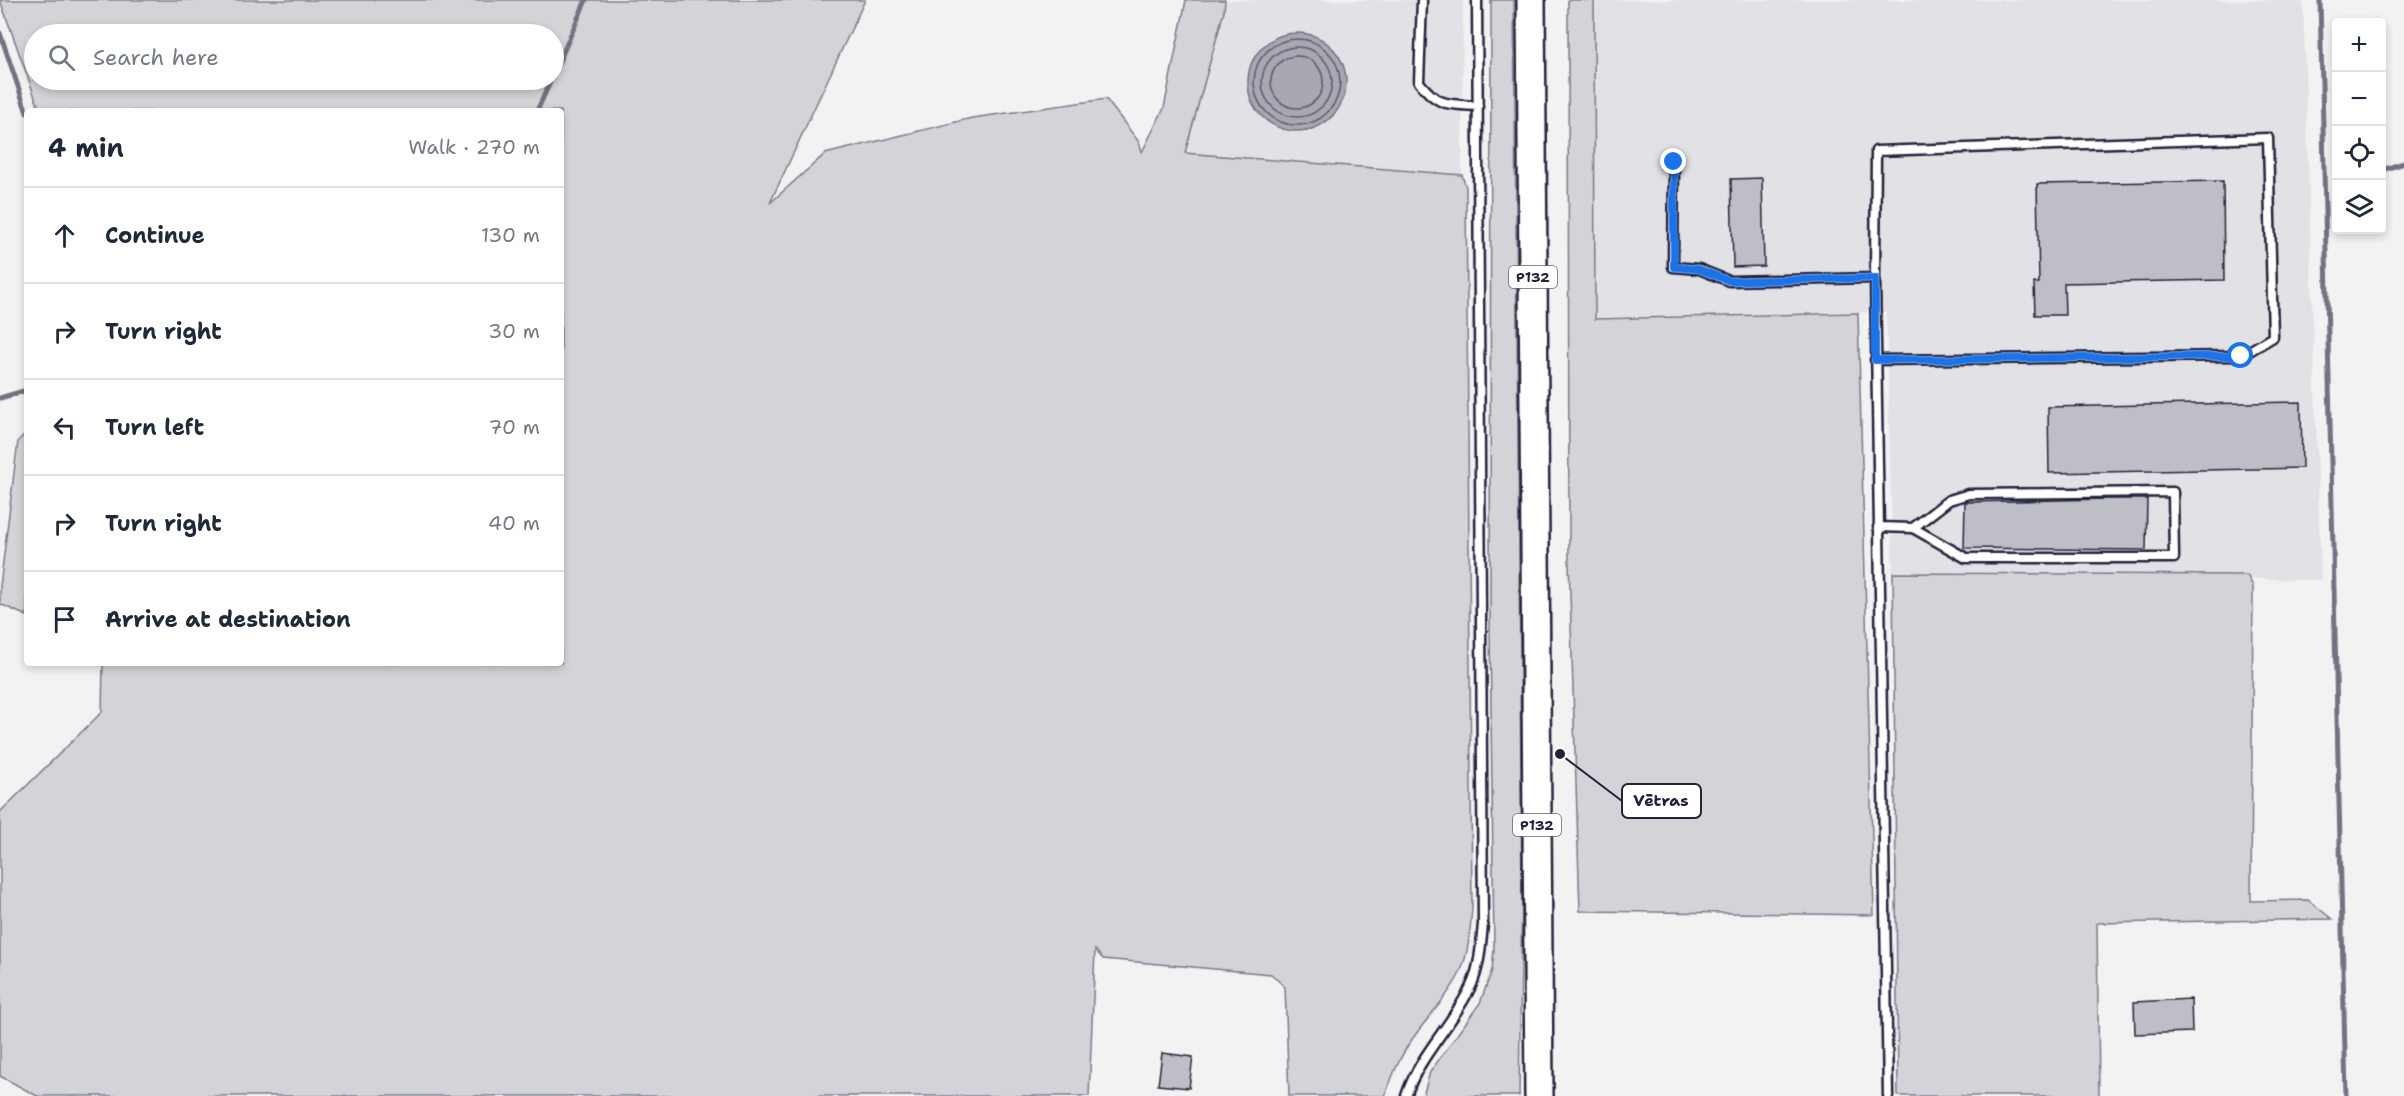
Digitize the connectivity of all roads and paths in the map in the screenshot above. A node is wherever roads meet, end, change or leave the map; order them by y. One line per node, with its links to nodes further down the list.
1 (1477, 0): 4 (lane)
2 (1531, 0): 11 (main road, P132)
3 (1422, 1): 4 (lane)
4 (1478, 105): 10 (lane)
5 (1674, 162): 6 (lane)
6 (1875, 278): 7 (lane); 7 (lane)
7 (1875, 360): 8 (lane)
8 (1878, 527): 9 (lane); 12 (lane)
9 (1913, 528): 9 (lane)
10 (1406, 1096)
11 (1539, 1096)
12 (1888, 1096)

